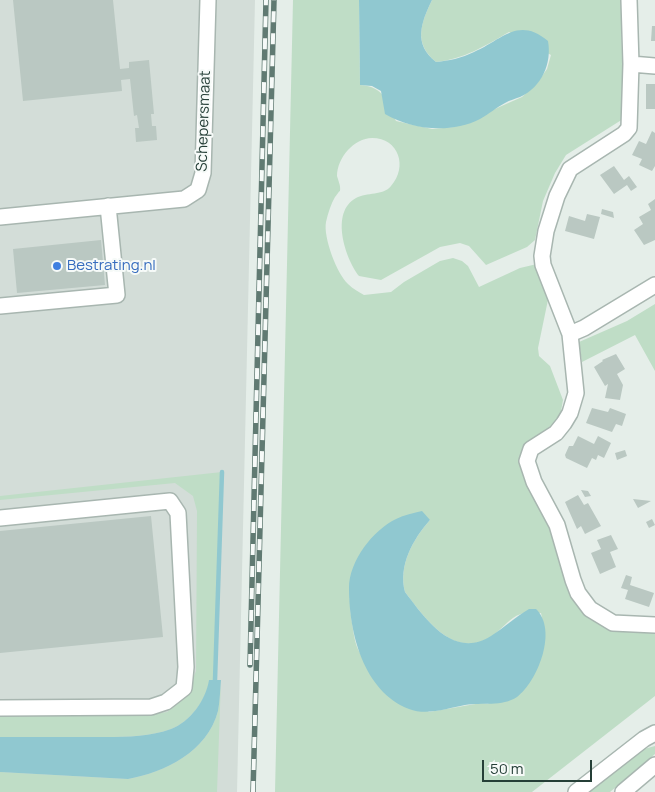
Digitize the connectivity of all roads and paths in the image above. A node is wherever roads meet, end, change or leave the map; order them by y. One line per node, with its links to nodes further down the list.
1 (208, 0): 5 (street, Schepersmaat)
2 (629, 0): 3 (street)
3 (631, 64): 4 (street); 9 (street)
4 (655, 66)
5 (108, 206): 6 (street, Schepersmaat); 8 (street)
6 (0, 217)
7 (655, 284): 9 (street)
8 (0, 306)
9 (570, 334): 11 (street)
10 (0, 518): 12 (street)
11 (655, 625)
12 (0, 708)
13 (655, 733): 15 (street)
14 (655, 765): 16 (street)
15 (576, 792)
16 (622, 792)

